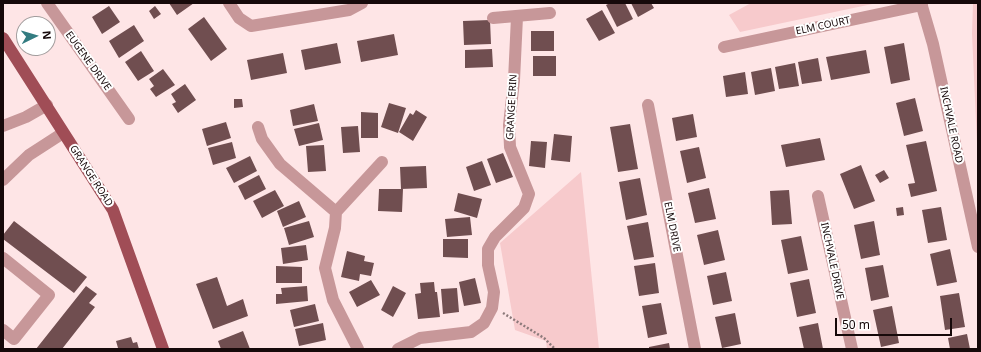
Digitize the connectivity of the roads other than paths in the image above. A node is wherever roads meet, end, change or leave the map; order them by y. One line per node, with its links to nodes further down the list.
1 (47, 3): 12 (street, EUGENE DRIVE)
2 (229, 3): 3 (street)
3 (362, 3)
4 (922, 4): 9 (street, ELM COURT); 20 (street, INCHVALE ROAD)
5 (550, 13): 6 (street)
6 (516, 17): 7 (street); 25 (street, GRANGE ERIN)
7 (493, 18)
8 (3, 38): 10 (main road, GRANGE ROAD)
9 (724, 47)
10 (47, 105): 13 (street); 15 (main road, GRANGE ROAD)
11 (648, 105): 26 (street, ELM DRIVE)
12 (129, 119)
13 (3, 126)
14 (258, 127): 19 (street)
15 (63, 134): 17 (street); 23 (main road, GRANGE ROAD)
16 (382, 162): 19 (street)
17 (3, 180)
18 (818, 196): 27 (street, INCHVALE DRIVE)
19 (336, 212): 24 (street)
20 (978, 248)
21 (3, 258): 22 (street)
22 (3, 330)
23 (163, 349)
24 (358, 349)
25 (398, 349)
26 (695, 349)
27 (852, 349)

